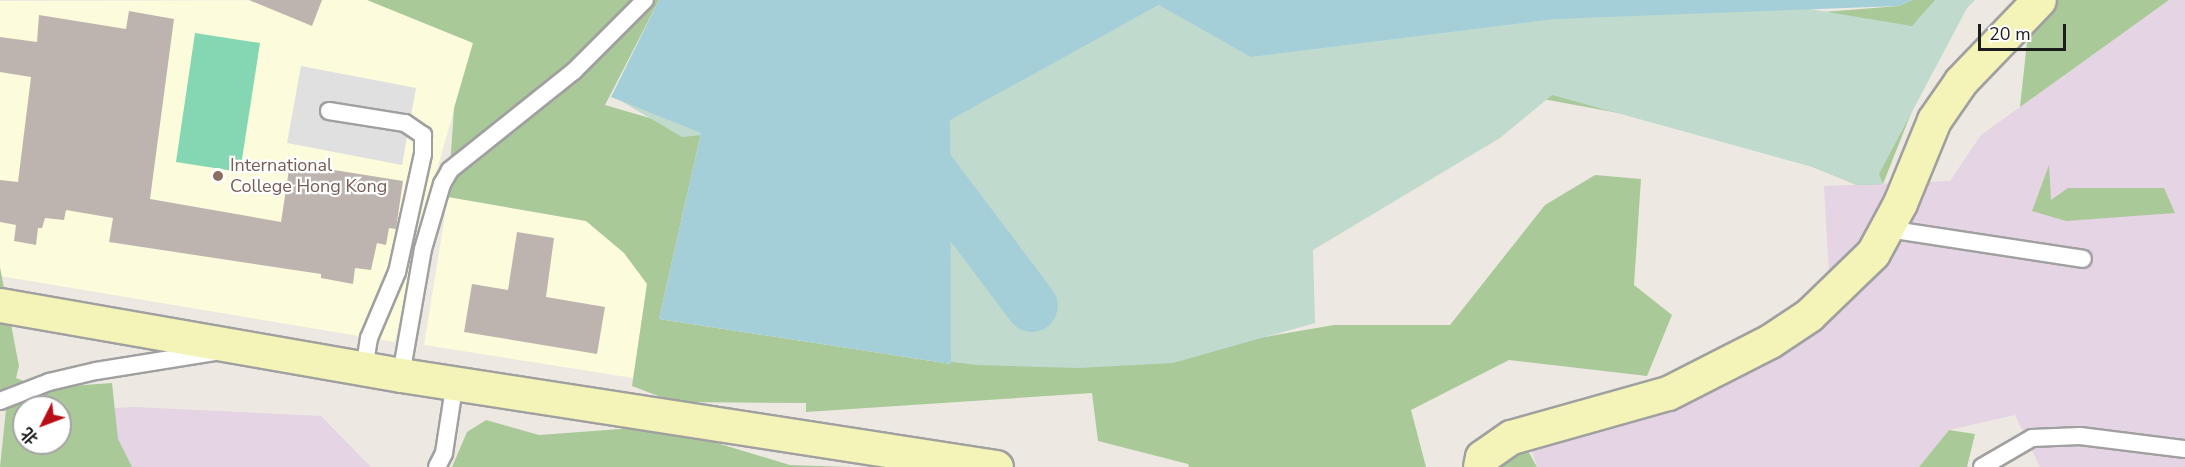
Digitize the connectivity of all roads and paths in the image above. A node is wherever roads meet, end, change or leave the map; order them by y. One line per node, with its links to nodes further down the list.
1 (645, 0): 9 (lane)
2 (2039, 0): 4 (main road)
3 (329, 111): 8 (lane)
4 (1888, 230): 5 (lane); 15 (main road)
5 (2083, 259)
6 (0, 306): 7 (main road)
7 (239, 348): 8 (main road); 11 (lane)
8 (364, 369): 9 (main road)
9 (401, 375): 10 (main road)
10 (455, 381): 13 (lane); 14 (main road)
11 (0, 401)
12 (2185, 449): 16 (lane)
13 (437, 467)
14 (996, 467)
15 (1480, 467)
16 (1982, 467)

